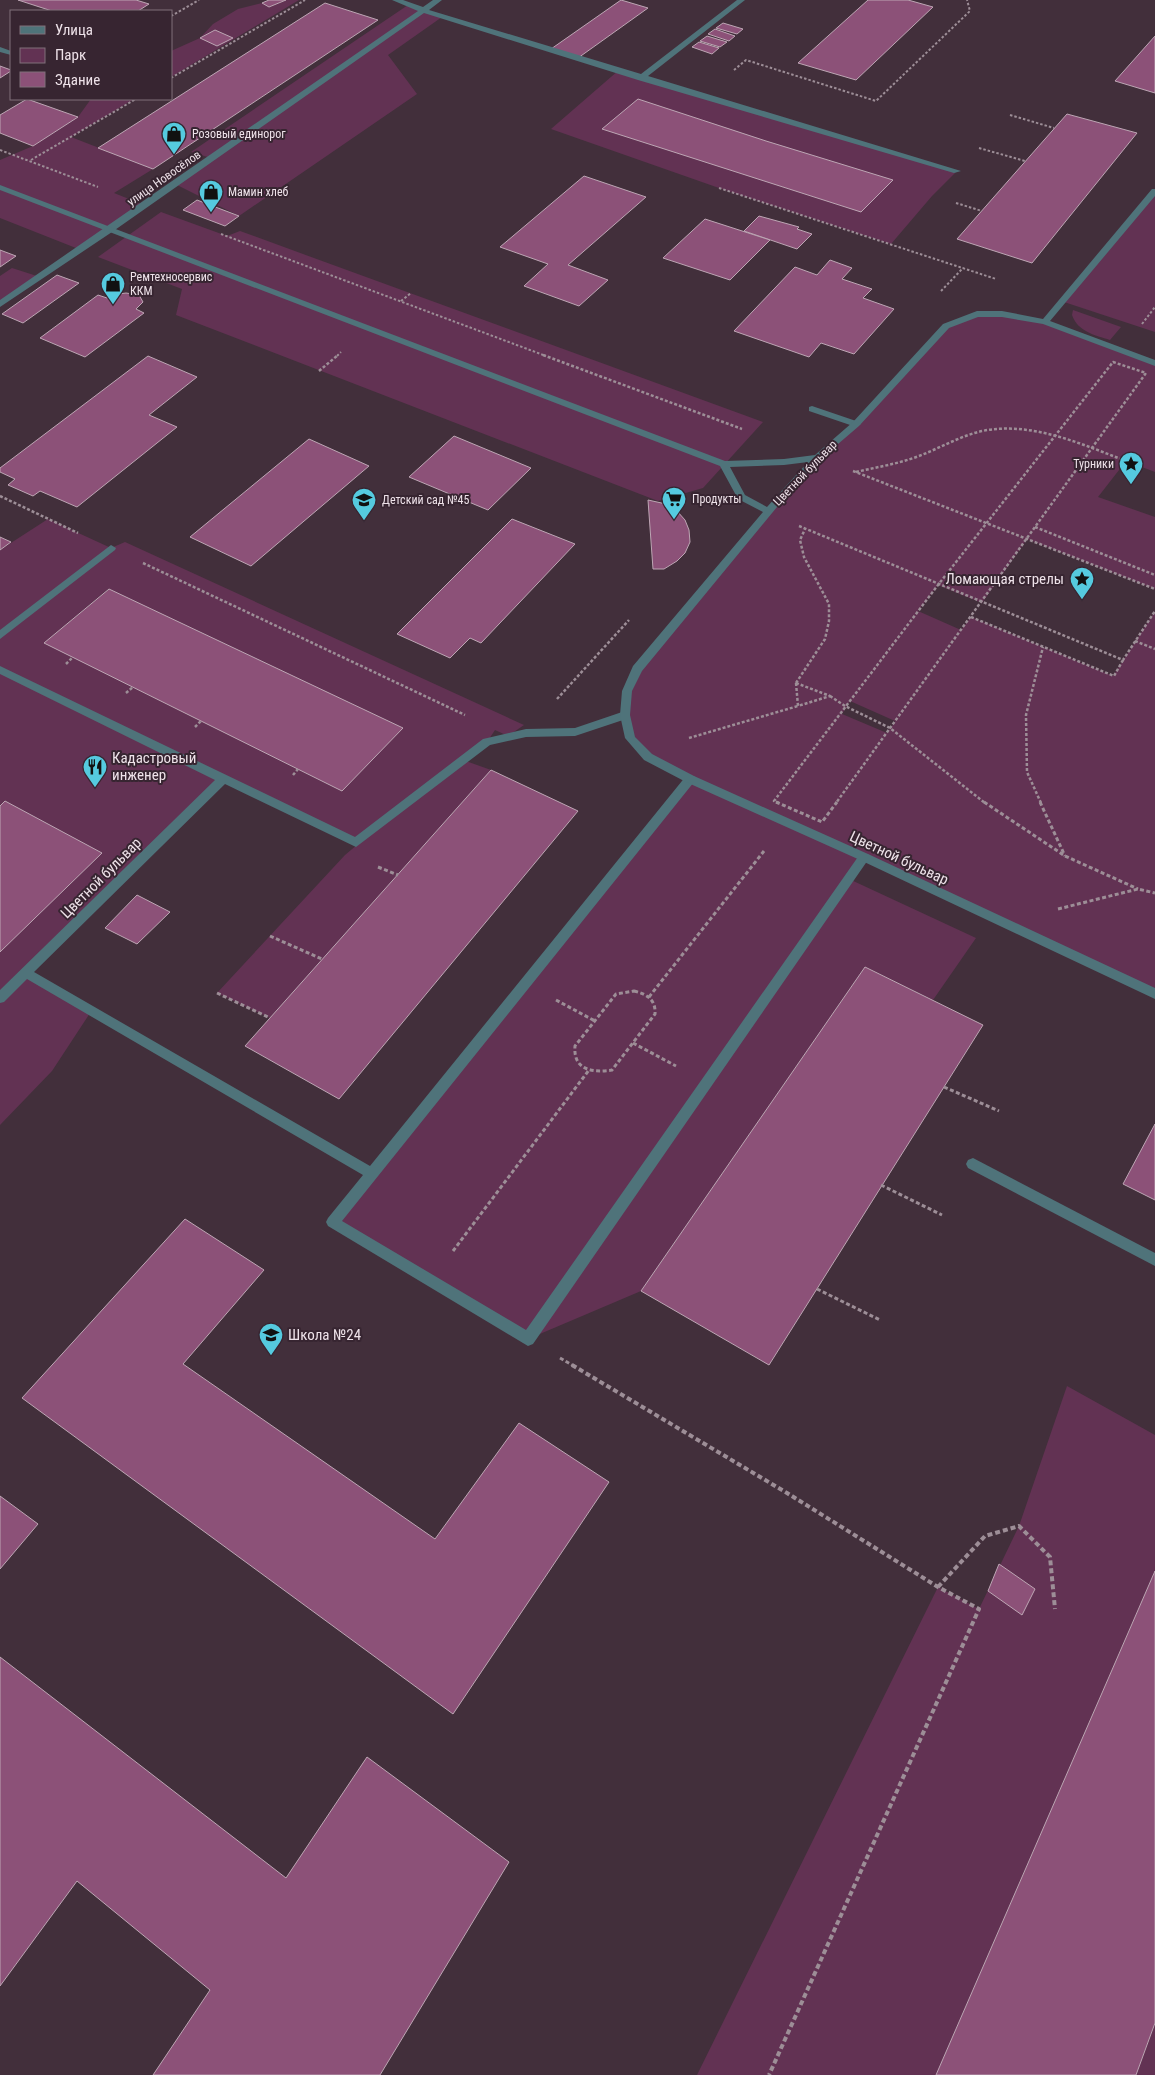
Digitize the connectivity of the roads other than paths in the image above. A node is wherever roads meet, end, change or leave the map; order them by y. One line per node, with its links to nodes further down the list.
1 (396, 0): 4 (street)
2 (438, 0): 4 (street, улица Новосёлов)
3 (741, 0): 5 (street)
4 (422, 11): 5 (street); 9 (street, улица Новосёлов)
5 (641, 78): 6 (street)
6 (957, 171)
7 (0, 187): 9 (street)
8 (1155, 191): 11 (street)
9 (109, 230): 10 (street, улица Новосёлов); 16 (street)
10 (0, 304)
11 (1045, 322): 12 (street, Цветной бульвар); 14 (street, Цветной бульвар)
12 (1155, 363)
13 (812, 409): 14 (street)
14 (856, 424): 15 (street, Цветной бульвар)
15 (820, 456): 16 (street); 17 (street, Цветной бульвар)
16 (724, 464): 17 (street)
17 (768, 511): 21 (street, Цветной бульвар)
18 (111, 548): 19 (street)
19 (0, 635)
20 (0, 670): 22 (street)
21 (625, 715): 22 (street); 23 (street, Цветной бульвар)
22 (224, 778): 25 (street, Цветной бульвар)
23 (690, 779): 24 (street, Цветной бульвар); 29 (street)
24 (864, 857): 26 (street, Цветной бульвар); 29 (street)
25 (26, 973): 27 (street, Цветной бульвар); 29 (street)
26 (1155, 994)
27 (0, 998)
28 (973, 1164): 30 (street)
29 (372, 1174)
30 (1155, 1260)

